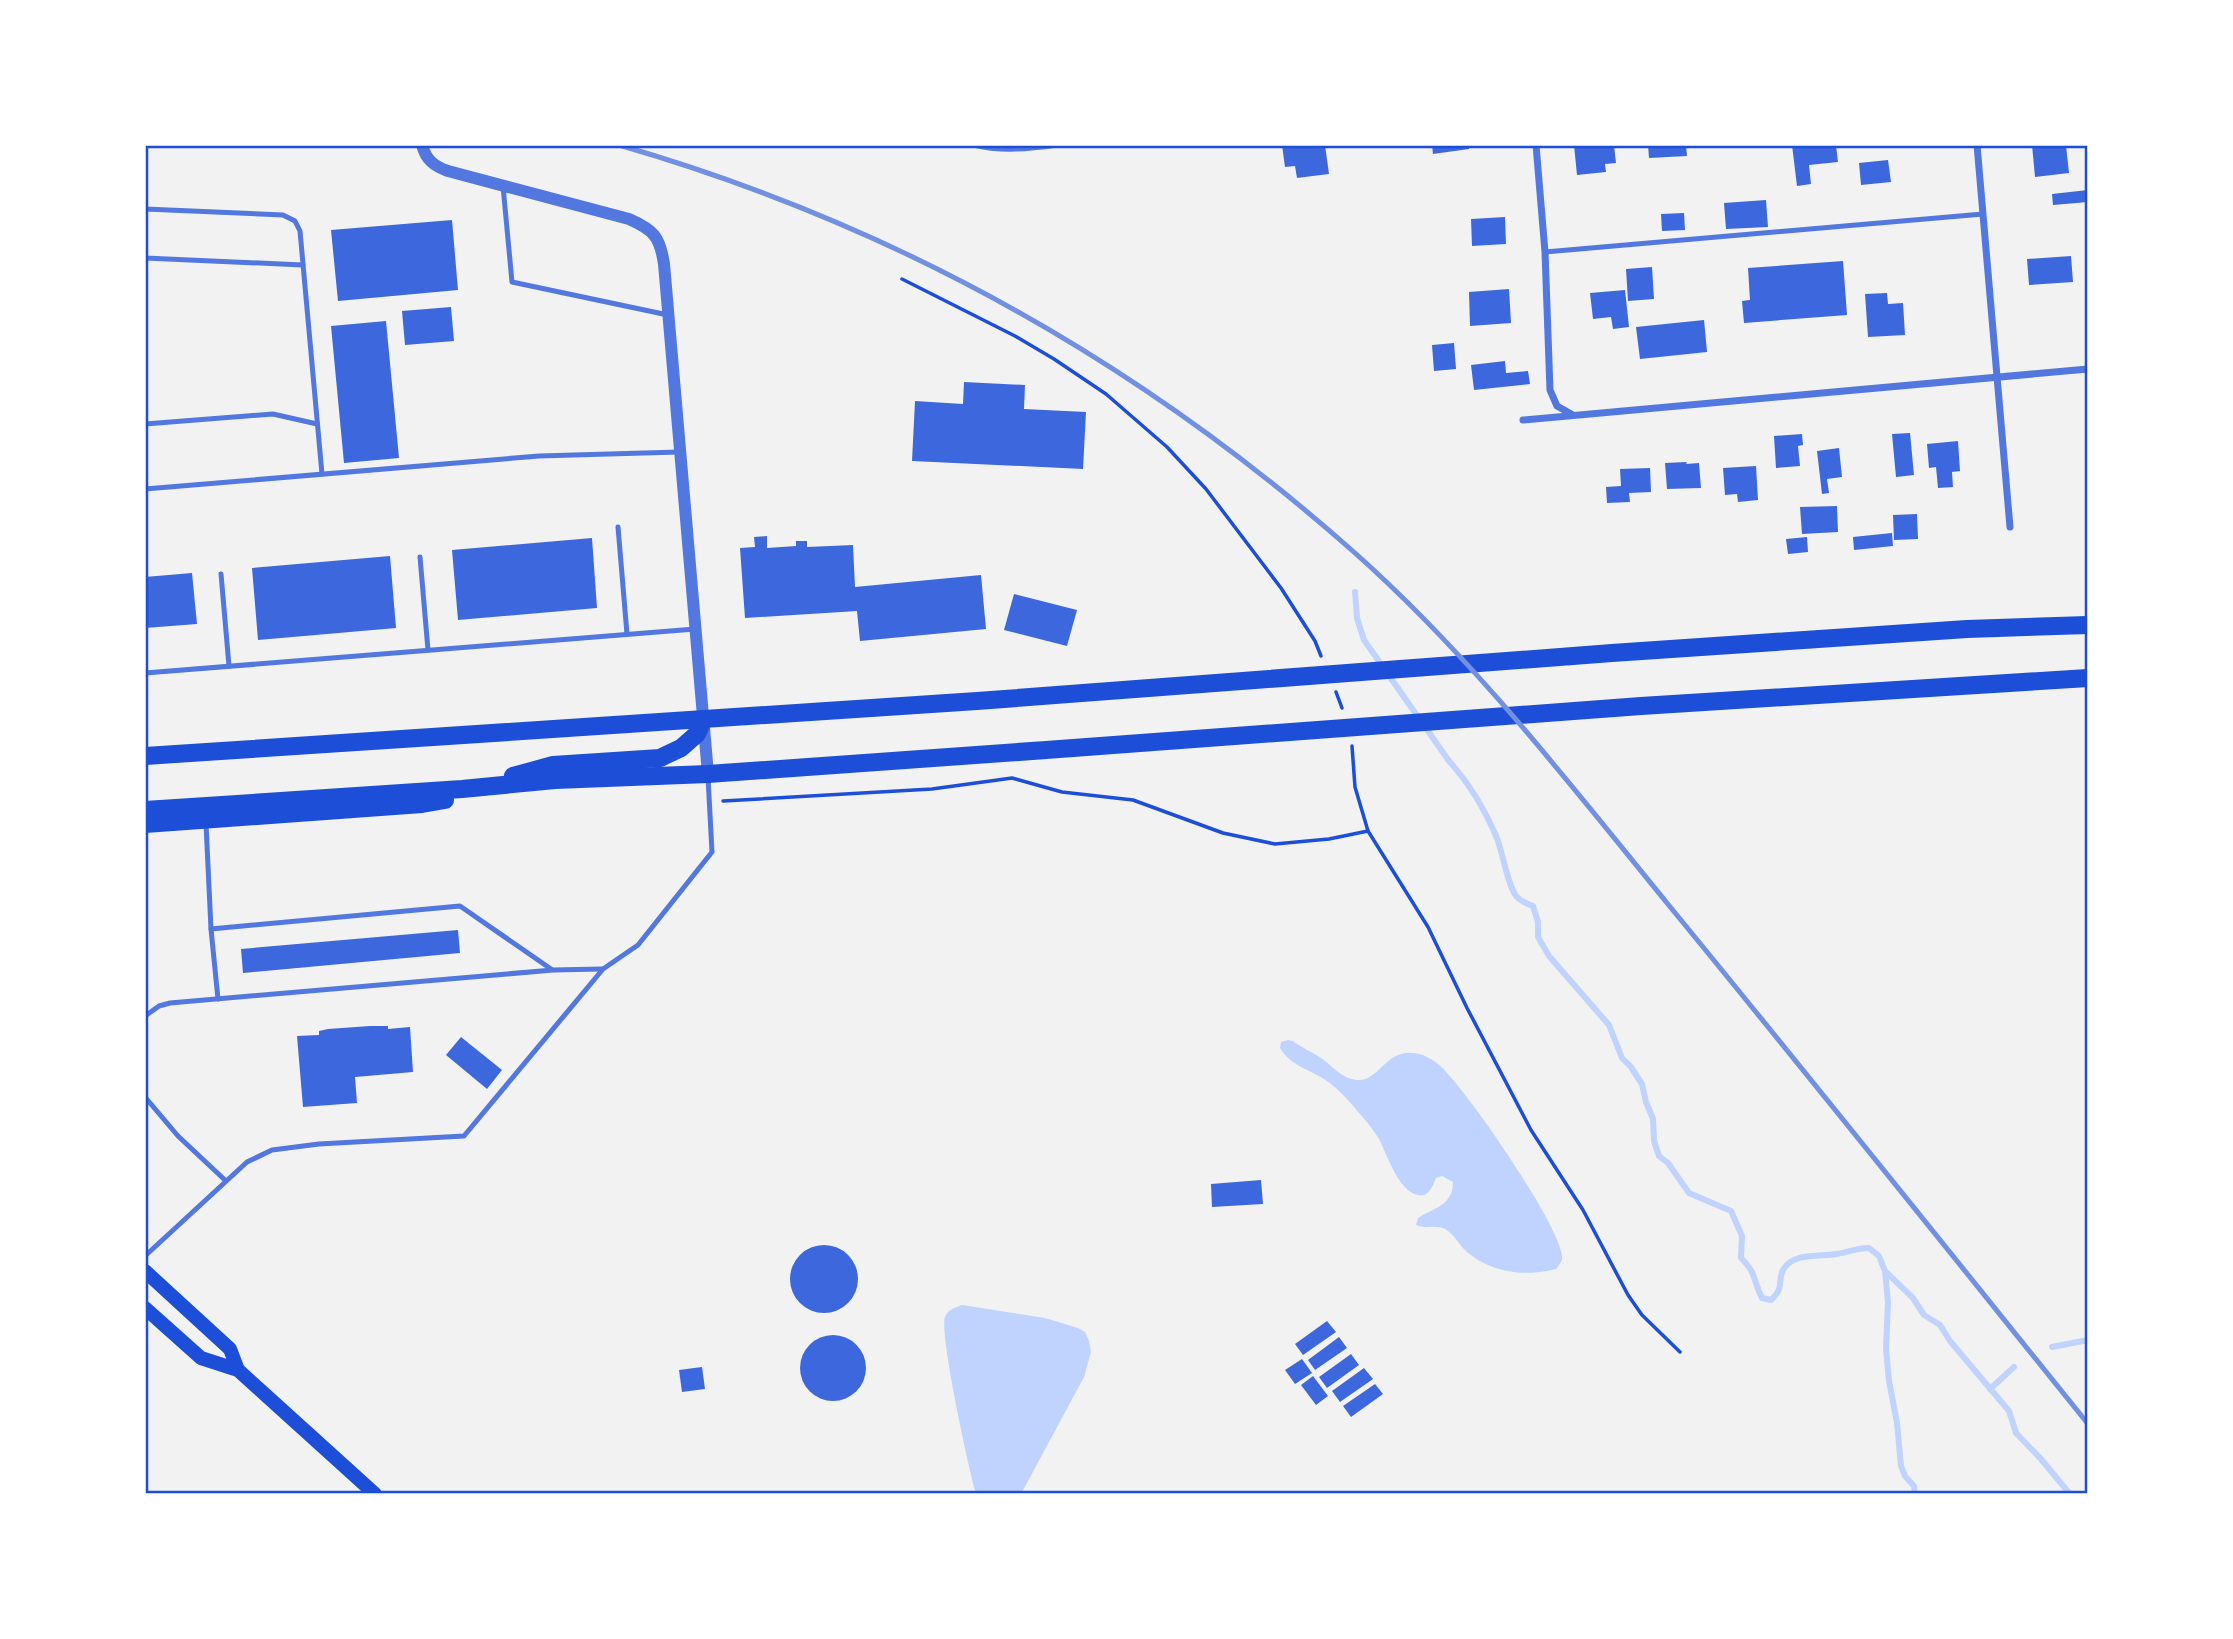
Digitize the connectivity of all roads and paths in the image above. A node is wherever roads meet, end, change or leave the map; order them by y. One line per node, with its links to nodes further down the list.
1 (422, 145): 6 (street)
2 (973, 145): 3 (lane)
3 (1058, 145)
4 (1536, 145): 9 (street)
5 (1977, 145): 8 (street)
6 (503, 186): 13 (street); 13 (lane)
7 (145, 209): 11 (lane)
8 (1983, 214): 9 (lane); 15 (street)
9 (1545, 252): 16 (street)
10 (145, 258): 11 (lane)
11 (303, 265): 19 (lane)
12 (902, 279): 31 (path)
13 (668, 315): 20 (street)
14 (2088, 369): 15 (street)
15 (1998, 377): 16 (street); 24 (street)
16 (1574, 415): 17 (street)
17 (1522, 420)
18 (145, 424): 19 (lane)
19 (317, 424): 21 (lane)
20 (679, 452): 21 (lane); 28 (street)
21 (322, 474): 22 (lane)
22 (145, 489)
23 (618, 527): 29 (lane)
24 (2010, 527)
25 (420, 557): 30 (lane)
26 (221, 574): 32 (lane)
27 (2088, 625): 37 (main road)
28 (695, 629): 29 (lane); 37 (street)
29 (627, 634): 30 (lane)
30 (428, 650): 32 (lane)
31 (1324, 664)
32 (229, 666): 33 (lane)
33 (145, 673)
34 (2088, 678): 40 (main road)
35 (1334, 687): 36 (path)
36 (1346, 718)
37 (704, 719): 39 (main road); 40 (street); 42 (main road)
38 (1351, 740): 47 (path)
39 (145, 756)
40 (708, 774): 41 (main road); 43 (lane)
41 (555, 780): 42 (main road); 45 (main road)
42 (462, 789): 45 (main road)
43 (710, 802): 47 (path); 49 (lane)
44 (145, 810): 45 (main road)
45 (205, 813): 46 (main road); 48 (lane)
46 (145, 824)
47 (1368, 831): 58 (path)
48 (211, 929): 50 (lane); 51 (lane)
49 (603, 969): 50 (lane); 54 (lane)
50 (553, 970): 51 (lane)
51 (218, 999): 52 (lane)
52 (145, 1016)
53 (145, 1097): 54 (lane)
54 (226, 1181): 55 (lane)
55 (145, 1256)
56 (145, 1270): 59 (main road)
57 (145, 1308): 59 (main road)
58 (1680, 1352)
59 (239, 1370): 60 (main road)
60 (375, 1494)

